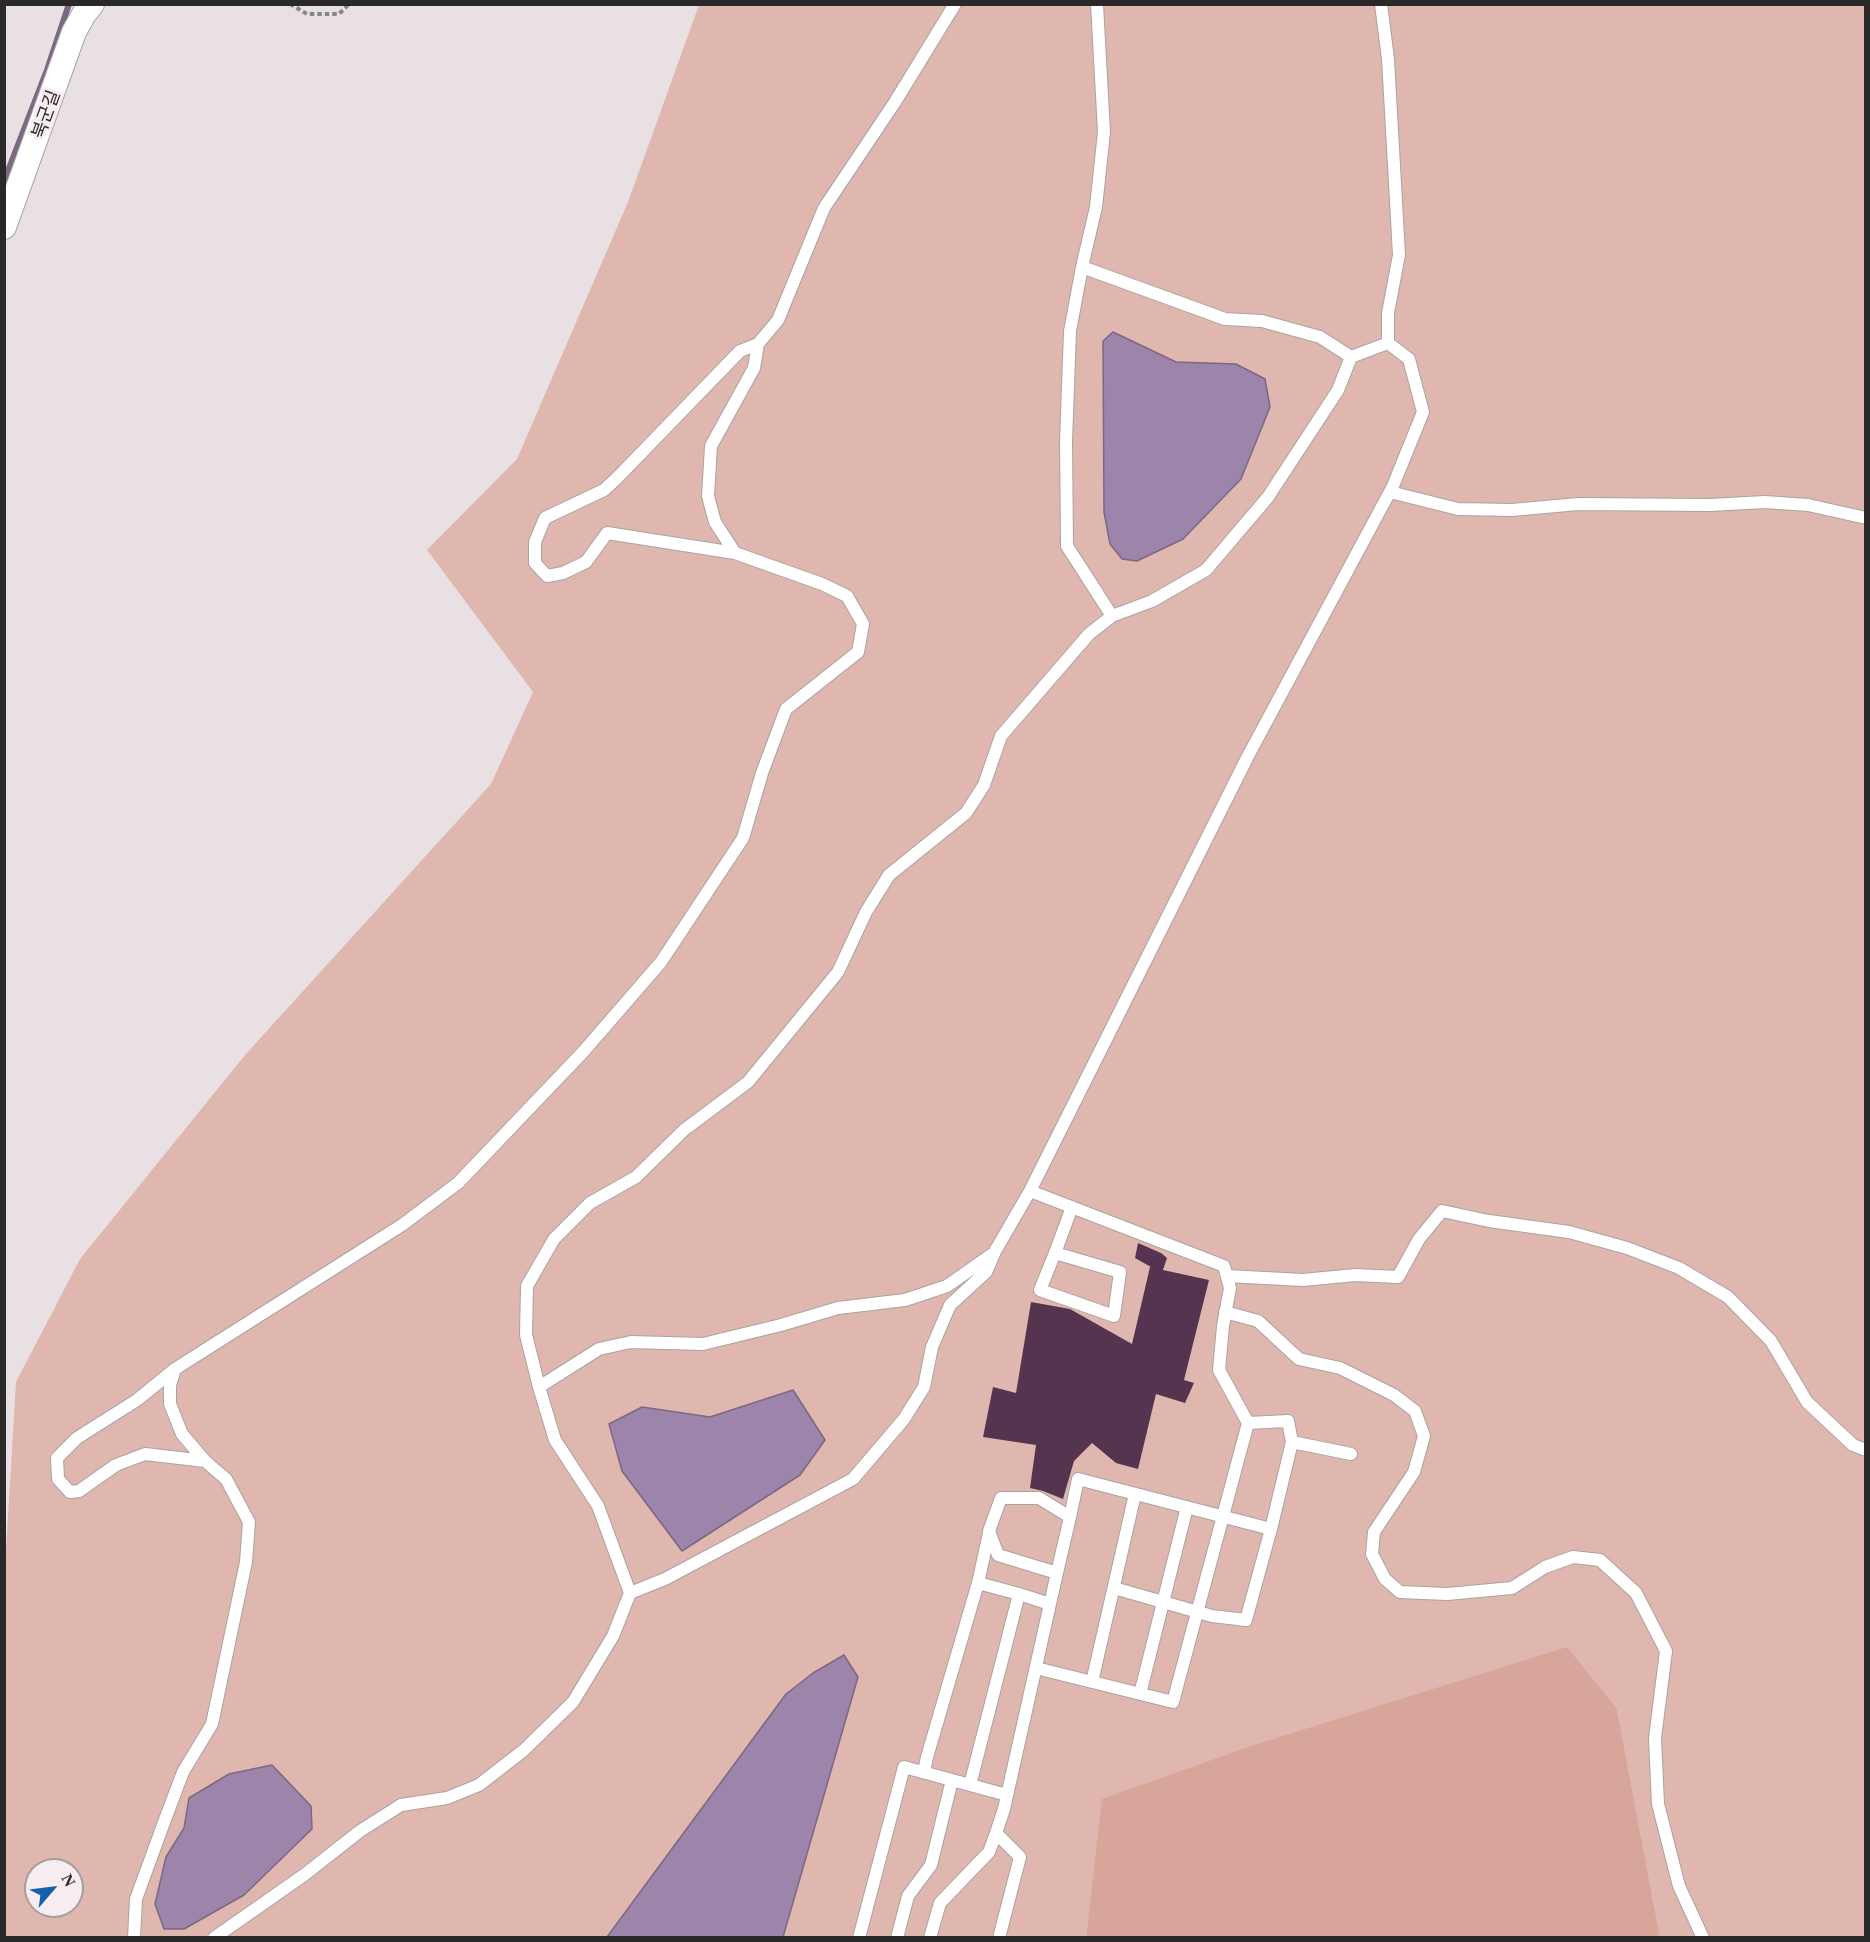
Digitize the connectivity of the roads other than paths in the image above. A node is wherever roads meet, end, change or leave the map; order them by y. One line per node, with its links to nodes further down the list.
1 (92, 4): 5 (street, 북군길)
2 (955, 4): 8 (lane)
3 (1097, 4): 6 (lane)
4 (1382, 4): 7 (lane)
5 (4, 227)
6 (1082, 267): 9 (lane); 13 (lane)
7 (1388, 343): 9 (lane); 10 (lane)
8 (758, 344): 12 (lane); 12 (lane)
9 (1351, 357): 13 (lane)
10 (1390, 492): 11 (lane); 14 (lane)
11 (1866, 518)
12 (735, 553): 20 (lane)
13 (1112, 616): 21 (lane)
14 (1030, 1191): 15 (lane); 16 (lane)
15 (1072, 1207): 17 (lane); 18 (lane)
16 (996, 1249): 21 (lane); 36 (lane)
17 (1055, 1253): 17 (lane)
18 (1227, 1276): 19 (lane); 24 (lane)
19 (1225, 1312): 22 (lane); 55 (lane)
20 (175, 1369): 26 (lane); 26 (lane)
21 (539, 1387): 36 (lane)
22 (1248, 1423): 23 (lane); 30 (lane)
23 (1292, 1442): 25 (lane); 31 (lane)
24 (1866, 1450)
25 (1351, 1454)
26 (205, 1461): 49 (lane)
27 (1135, 1494): 28 (lane); 29 (lane); 35 (lane)
28 (1187, 1507): 30 (lane); 38 (lane)
29 (1070, 1516): 32 (lane); 33 (lane)
30 (1223, 1516): 31 (lane); 40 (lane)
31 (1271, 1529): 40 (lane)
32 (989, 1531): 33 (lane); 34 (lane)
33 (1057, 1573): 39 (lane)
34 (978, 1583): 37 (lane); 44 (lane)
35 (1114, 1588): 38 (lane); 42 (lane)
36 (630, 1593): 50 (lane)
37 (1019, 1594): 39 (lane); 46 (lane)
38 (1163, 1602): 40 (lane); 43 (lane)
39 (1050, 1604): 41 (lane)
40 (1197, 1611): 43 (lane)
41 (1036, 1668): 42 (lane); 47 (lane)
42 (1092, 1682): 43 (lane)
43 (1140, 1694)
44 (924, 1772): 45 (lane); 51 (lane)
45 (952, 1780): 46 (lane); 52 (lane)
46 (970, 1785): 47 (lane)
47 (1007, 1795): 48 (lane)
48 (996, 1833): 53 (lane); 54 (lane)
49 (134, 1938)
50 (214, 1938)
51 (859, 1938)
52 (897, 1938)
53 (930, 1938)
54 (999, 1938)
55 (1703, 1938)

